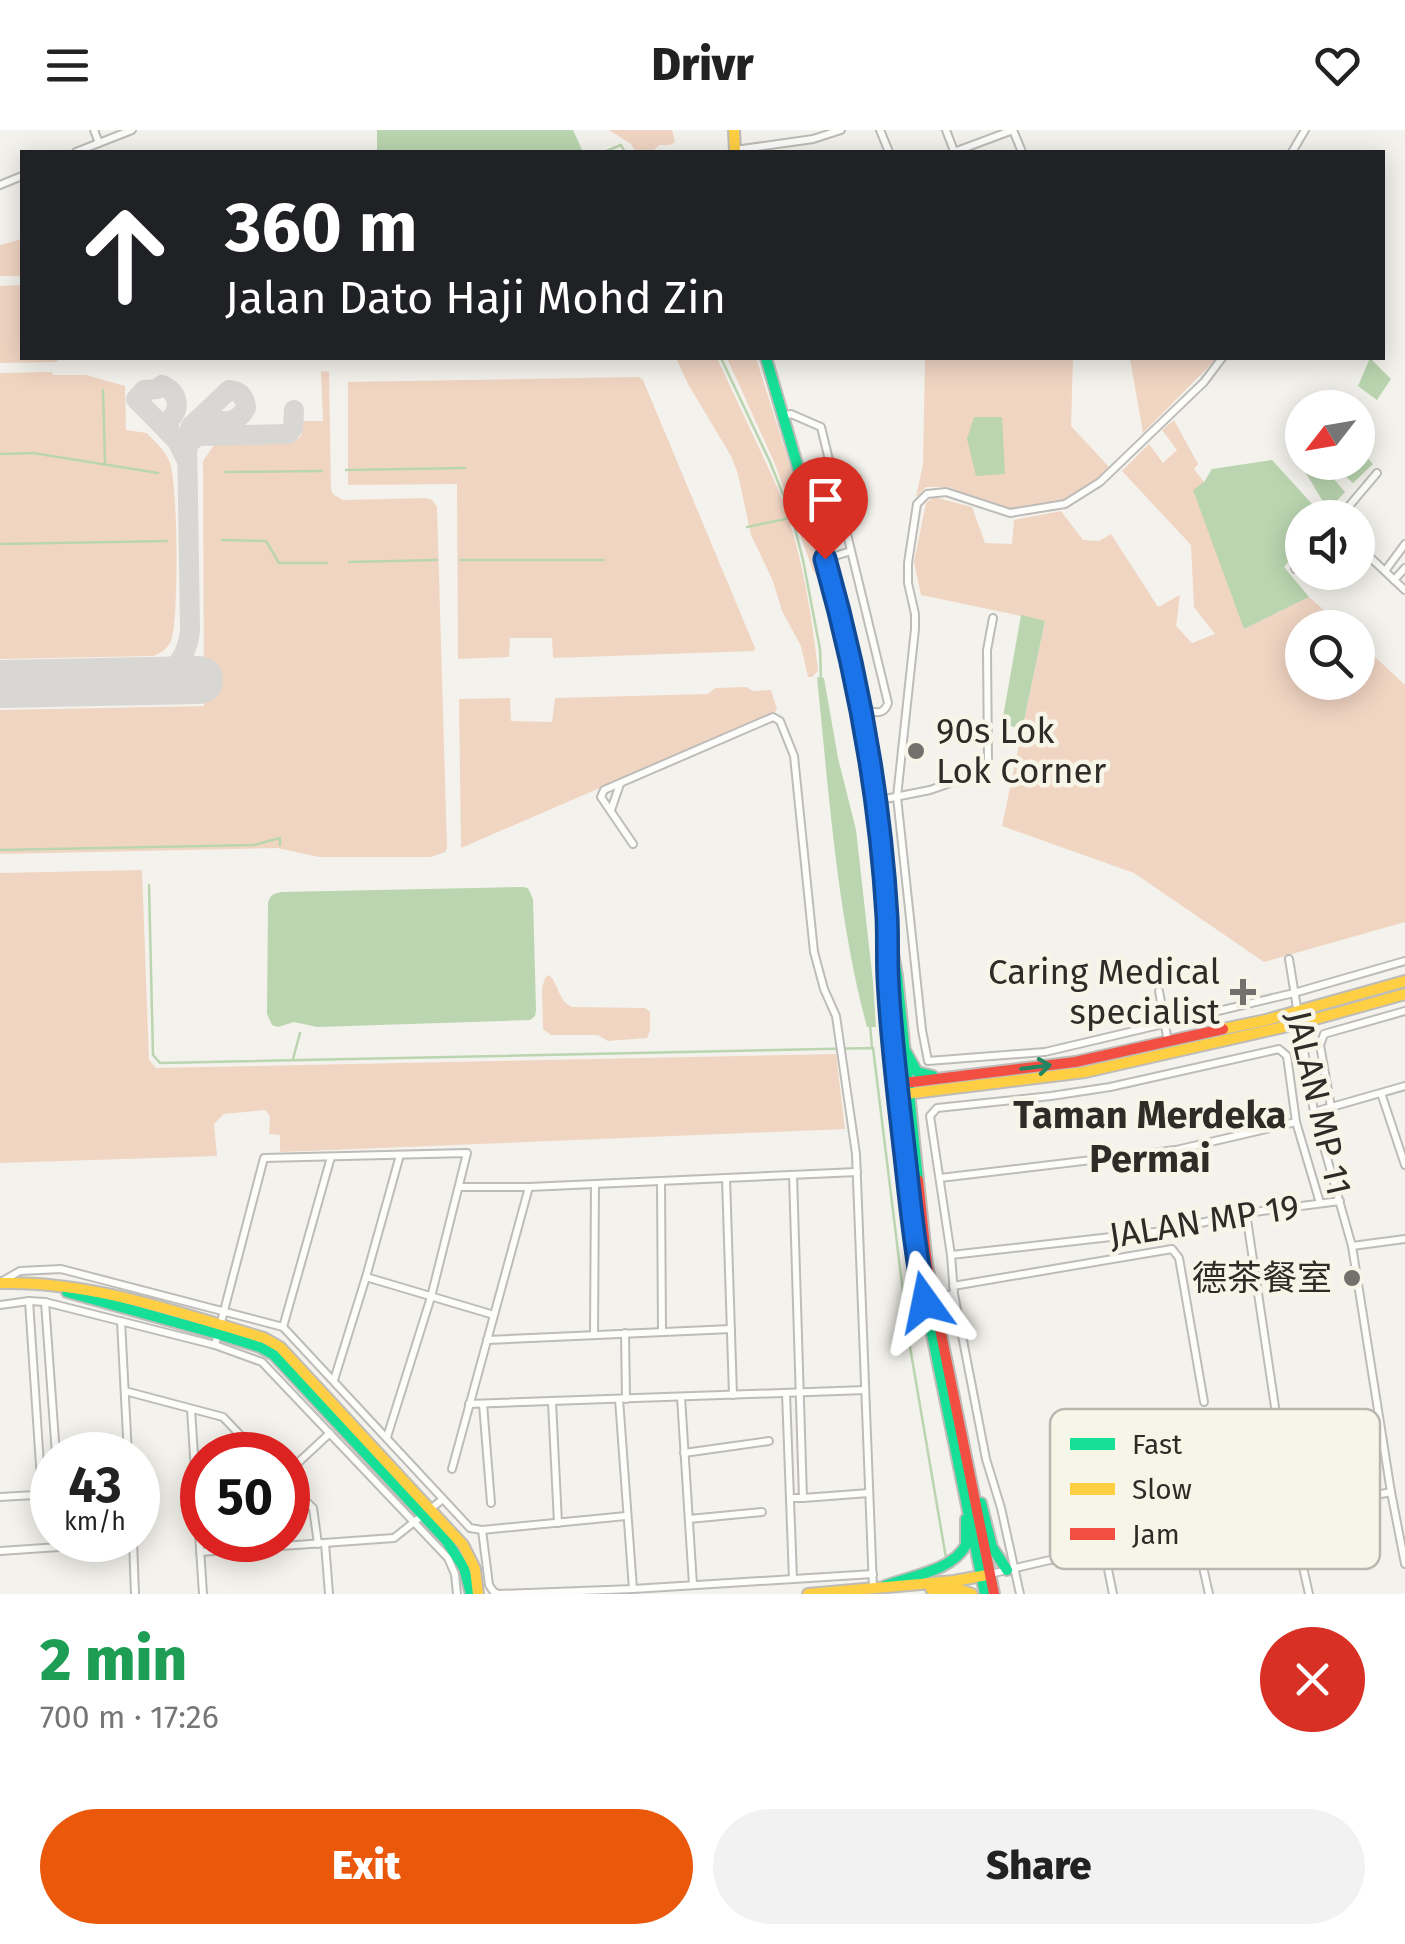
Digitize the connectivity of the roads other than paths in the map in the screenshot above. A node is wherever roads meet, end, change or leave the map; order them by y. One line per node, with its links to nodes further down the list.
1 (94, 130): 4 (street)
2 (132, 130): 4 (street)
3 (841, 130): 6 (street)
4 (99, 143): 5 (street)
5 (81, 150)
6 (742, 150)
7 (960, 150): 8 (street)
8 (1021, 150)
9 (767, 360): 11 (main road)
10 (1220, 360): 25 (street)
11 (784, 416): 15 (street); 16 (main road)
12 (1377, 472): 13 (street)
13 (1354, 500)
14 (1405, 544): 19 (street)
15 (851, 551): 16 (street); 23 (street)
16 (825, 559): 23 (main road)
17 (1375, 562): 19 (street)
18 (1405, 568): 20 (street)
19 (1385, 571): 20 (street)
20 (1394, 580): 21 (street)
21 (1405, 590)
22 (993, 618): 25 (street)
23 (851, 659): 26 (main road)
24 (620, 783): 27 (street); 27 (street); 57 (street)
25 (897, 797): 26 (street); 38 (street)
26 (876, 800): 29 (main road)
27 (610, 812): 28 (street)
28 (633, 844)
29 (887, 918): 40 (main road); 46 (main road)
30 (1289, 959): 34 (street, JALAN MP 11)
31 (1405, 961): 34 (street)
32 (1405, 981): 37 (main road)
33 (1159, 991): 38 (street)
34 (1294, 993): 37 (street, JALAN MP 11); 38 (street)
35 (1405, 994): 37 (main road)
36 (1405, 1011): 50 (street)
37 (1300, 1018): 39 (main road); 41 (street, JALAN MP 11); 44 (main road)
38 (1164, 1024): 39 (street)
39 (1168, 1042): 43 (main road, one-way to 39)
40 (903, 1045): 43 (main road); 46 (main road)
41 (1307, 1072): 42 (street); 51 (street, JALAN MP 11)
42 (1289, 1076): 49 (street); 53 (street)
43 (939, 1078): 46 (main road)
44 (1049, 1078): 47 (main road); 49 (street)
45 (1405, 1086): 48 (street)
46 (902, 1089): 47 (main road); 52 (main road); 118 (main road)
47 (946, 1089): 52 (main road)
48 (1381, 1093): 50 (street); 56 (street)
49 (1051, 1096): 60 (street)
50 (1332, 1107): 51 (street)
51 (1314, 1112): 65 (street, JALAN MP 11)
52 (911, 1121): 76 (main road)
53 (1296, 1122): 60 (street); 66 (street)
54 (400, 1155): 55 (street); 63 (street); 72 (street)
55 (331, 1156): 81 (street); 84 (street)
56 (1404, 1161)
57 (857, 1172): 58 (street); 92 (street)
58 (793, 1175): 59 (street); 94 (street)
59 (726, 1178): 61 (street); 85 (street)
60 (940, 1178): 70 (street)
61 (661, 1181): 62 (street); 86 (street)
62 (594, 1184): 64 (street); 89 (street)
63 (460, 1186): 64 (street); 77 (street)
64 (529, 1188): 82 (street)
65 (1340, 1200): 66 (street, JALAN MP 19); 69 (street, JALAN MP 11)
66 (1320, 1203): 67 (street, JALAN MP 19)
67 (1246, 1213): 70 (street, JALAN MP 19); 104 (street)
68 (1405, 1238): 69 (street)
69 (1352, 1246): 105 (street, JALAN MP 11)
70 (951, 1255): 74 (street)
71 (94, 1278): 73 (street); 75 (street); 81 (street)
72 (366, 1278): 77 (street); 91 (street)
73 (0, 1285): 75 (main road)
74 (953, 1290): 76 (street); 100 (street); 143 (street)
75 (89, 1294): 88 (main road)
76 (933, 1296): 118 (main road)
77 (431, 1297): 82 (street); 113 (street)
78 (30, 1301): 79 (street); 80 (street); 107 (street)
79 (46, 1302): 83 (street); 108 (street)
80 (0, 1305)
81 (225, 1312): 84 (street); 88 (street)
82 (494, 1315): 90 (street)
83 (121, 1321): 88 (street); 93 (street)
84 (283, 1327): 91 (street)
85 (731, 1329): 86 (street); 96 (street)
86 (662, 1332): 87 (street)
87 (625, 1334): 89 (street); 98 (street)
88 (218, 1335): 112 (street); 130 (main road)
89 (594, 1335): 90 (street)
90 (487, 1340): 101 (street)
91 (334, 1381): 113 (street)
92 (866, 1390): 94 (street); 120 (street)
93 (125, 1391): 103 (street); 109 (street)
94 (800, 1392): 95 (street); 125 (street)
95 (786, 1393): 96 (street); 124 (street)
96 (732, 1395): 97 (street)
97 (681, 1396): 98 (street); 116 (street)
98 (622, 1399): 99 (street); 131 (street)
99 (552, 1402): 102 (street); 133 (street)
100 (1204, 1402)
101 (469, 1404): 102 (street); 117 (street)
102 (483, 1404): 127 (street)
103 (190, 1409): 110 (street); 111 (street)
104 (1275, 1409)
105 (1378, 1409)
106 (1380, 1423): 119 (street, JALAN MP 11)
107 (38, 1432)
108 (54, 1432)
109 (127, 1432)
110 (193, 1432)
111 (237, 1432)
112 (330, 1433): 115 (street); 130 (street)
113 (387, 1438): 126 (street)
114 (768, 1440): 116 (street)
115 (310, 1452)
116 (684, 1453): 132 (street)
117 (452, 1469)
118 (967, 1481): 143 (main road); 148 (main road); 151 (main road)
119 (1391, 1492): 121 (street); 142 (street, JALAN MP 11)
120 (870, 1493): 125 (street); 147 (street)
121 (1380, 1494)
122 (30, 1496): 123 (street)
123 (0, 1497)
124 (790, 1498): 125 (street); 149 (street)
125 (803, 1498)
126 (443, 1499): 130 (street); 134 (street)
127 (491, 1504)
128 (310, 1505): 135 (street)
129 (762, 1512): 132 (street)
130 (424, 1516): 135 (street); 153 (main road); 157 (street)
131 (626, 1516): 133 (street); 152 (street)
132 (688, 1520): 150 (street)
133 (558, 1523): 134 (street)
134 (482, 1530): 152 (street)
135 (322, 1543): 136 (street); 156 (street)
136 (310, 1544)
137 (30, 1549): 138 (street)
138 (0, 1551)
139 (1050, 1561): 143 (street)
140 (133, 1562): 154 (street)
141 (201, 1562): 155 (street)
142 (1405, 1564)
143 (1011, 1569): 148 (street); 162 (street)
144 (1108, 1569): 163 (street)
145 (1204, 1569): 164 (street)
146 (1304, 1569): 165 (street)
147 (872, 1574): 149 (street); 151 (street)
148 (986, 1575): 151 (main road); 160 (main road); 161 (main road)
149 (793, 1579): 150 (street)
150 (692, 1585): 152 (street)
151 (876, 1589): 158 (main road); 159 (main road)
152 (633, 1590)
153 (477, 1593)
154 (134, 1594)
155 (203, 1594)
156 (330, 1594)
157 (457, 1594)
158 (808, 1594)
159 (972, 1594)
160 (986, 1594)
161 (994, 1594)
162 (1020, 1594)
163 (1113, 1594)
164 (1209, 1594)
165 (1310, 1594)

